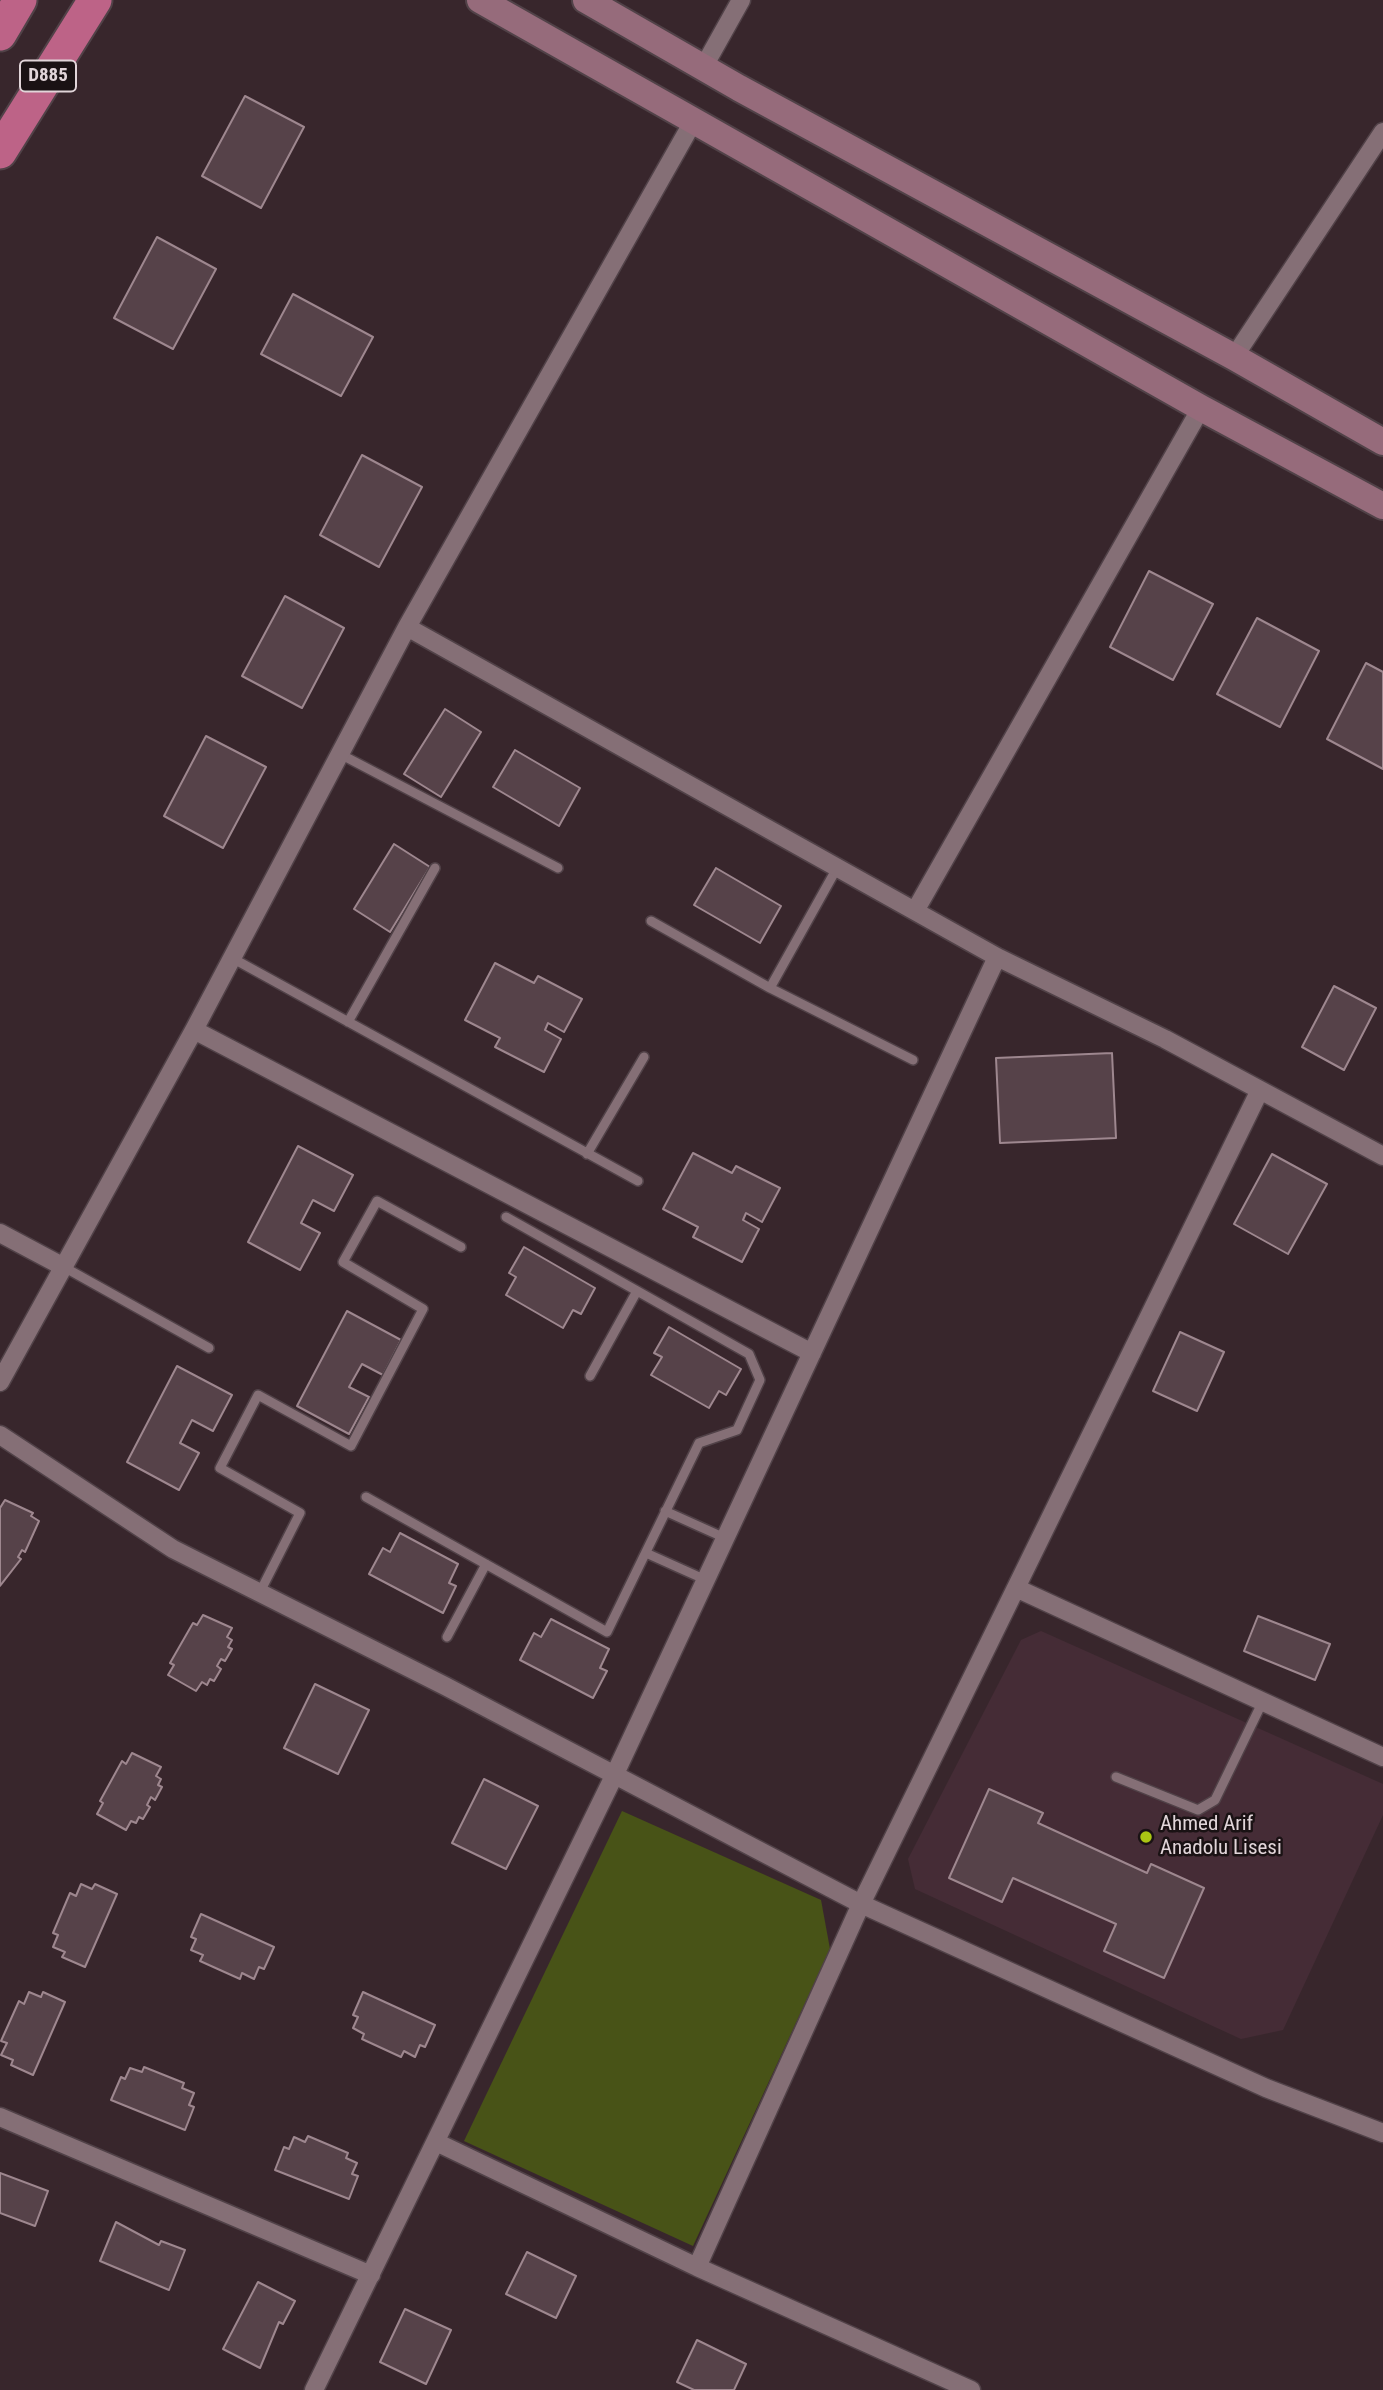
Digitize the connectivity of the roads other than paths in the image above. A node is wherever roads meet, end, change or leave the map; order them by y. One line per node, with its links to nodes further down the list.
1 (20, 0): 6 (highway)
2 (95, 0): 10 (highway, D885)
3 (480, 0): 8 (main road)
4 (586, 0): 7 (main road)
5 (741, 0): 7 (street)
6 (0, 34)
7 (703, 68): 11 (main road)
8 (694, 120): 12 (main road); 15 (street)
9 (1383, 132): 11 (street)
10 (0, 152)
11 (1234, 357): 13 (main road)
12 (1201, 408): 14 (main road); 20 (street)
13 (1383, 442)
14 (1383, 506)
15 (407, 627): 16 (street); 19 (street)
16 (340, 754): 18 (lane); 23 (street)
17 (435, 868): 25 (lane)
18 (558, 868)
19 (837, 868): 20 (street); 24 (lane)
20 (915, 911): 22 (street)
21 (651, 921): 24 (lane)
22 (997, 957): 29 (street); 39 (street)
23 (232, 958): 25 (lane); 26 (street)
24 (770, 988): 28 (lane)
25 (348, 1022): 30 (lane)
26 (194, 1030): 36 (street); 39 (street)
27 (644, 1057): 30 (lane)
28 (913, 1060)
29 (1260, 1090): 31 (street); 49 (street)
30 (587, 1154): 32 (lane)
31 (1383, 1156)
32 (638, 1181)
33 (506, 1217): 37 (lane)
34 (0, 1233): 36 (street)
35 (461, 1247): 50 (lane)
36 (62, 1266): 38 (lane); 41 (street)
37 (638, 1291): 40 (lane); 44 (lane)
38 (209, 1348)
39 (812, 1353): 45 (street)
40 (590, 1376)
41 (0, 1382)
42 (0, 1435): 50 (street)
43 (366, 1497): 47 (lane)
44 (665, 1511): 45 (lane); 46 (lane)
45 (726, 1538): 48 (street)
46 (646, 1553): 47 (lane); 48 (lane)
47 (486, 1564): 51 (lane)
48 (706, 1580): 54 (street)
49 (1016, 1588): 52 (street); 56 (street)
50 (260, 1592): 54 (street)
51 (447, 1637)
52 (1263, 1701): 53 (street); 55 (lane)
53 (1383, 1758)
54 (614, 1776): 56 (street); 59 (street)
55 (1116, 1777)
56 (861, 1904): 58 (street); 60 (street)
57 (0, 2117): 61 (street)
58 (1383, 2133)
59 (436, 2142): 60 (street); 61 (street)
60 (697, 2267): 63 (street)
61 (371, 2275): 62 (street)
62 (314, 2390)
63 (971, 2390)

